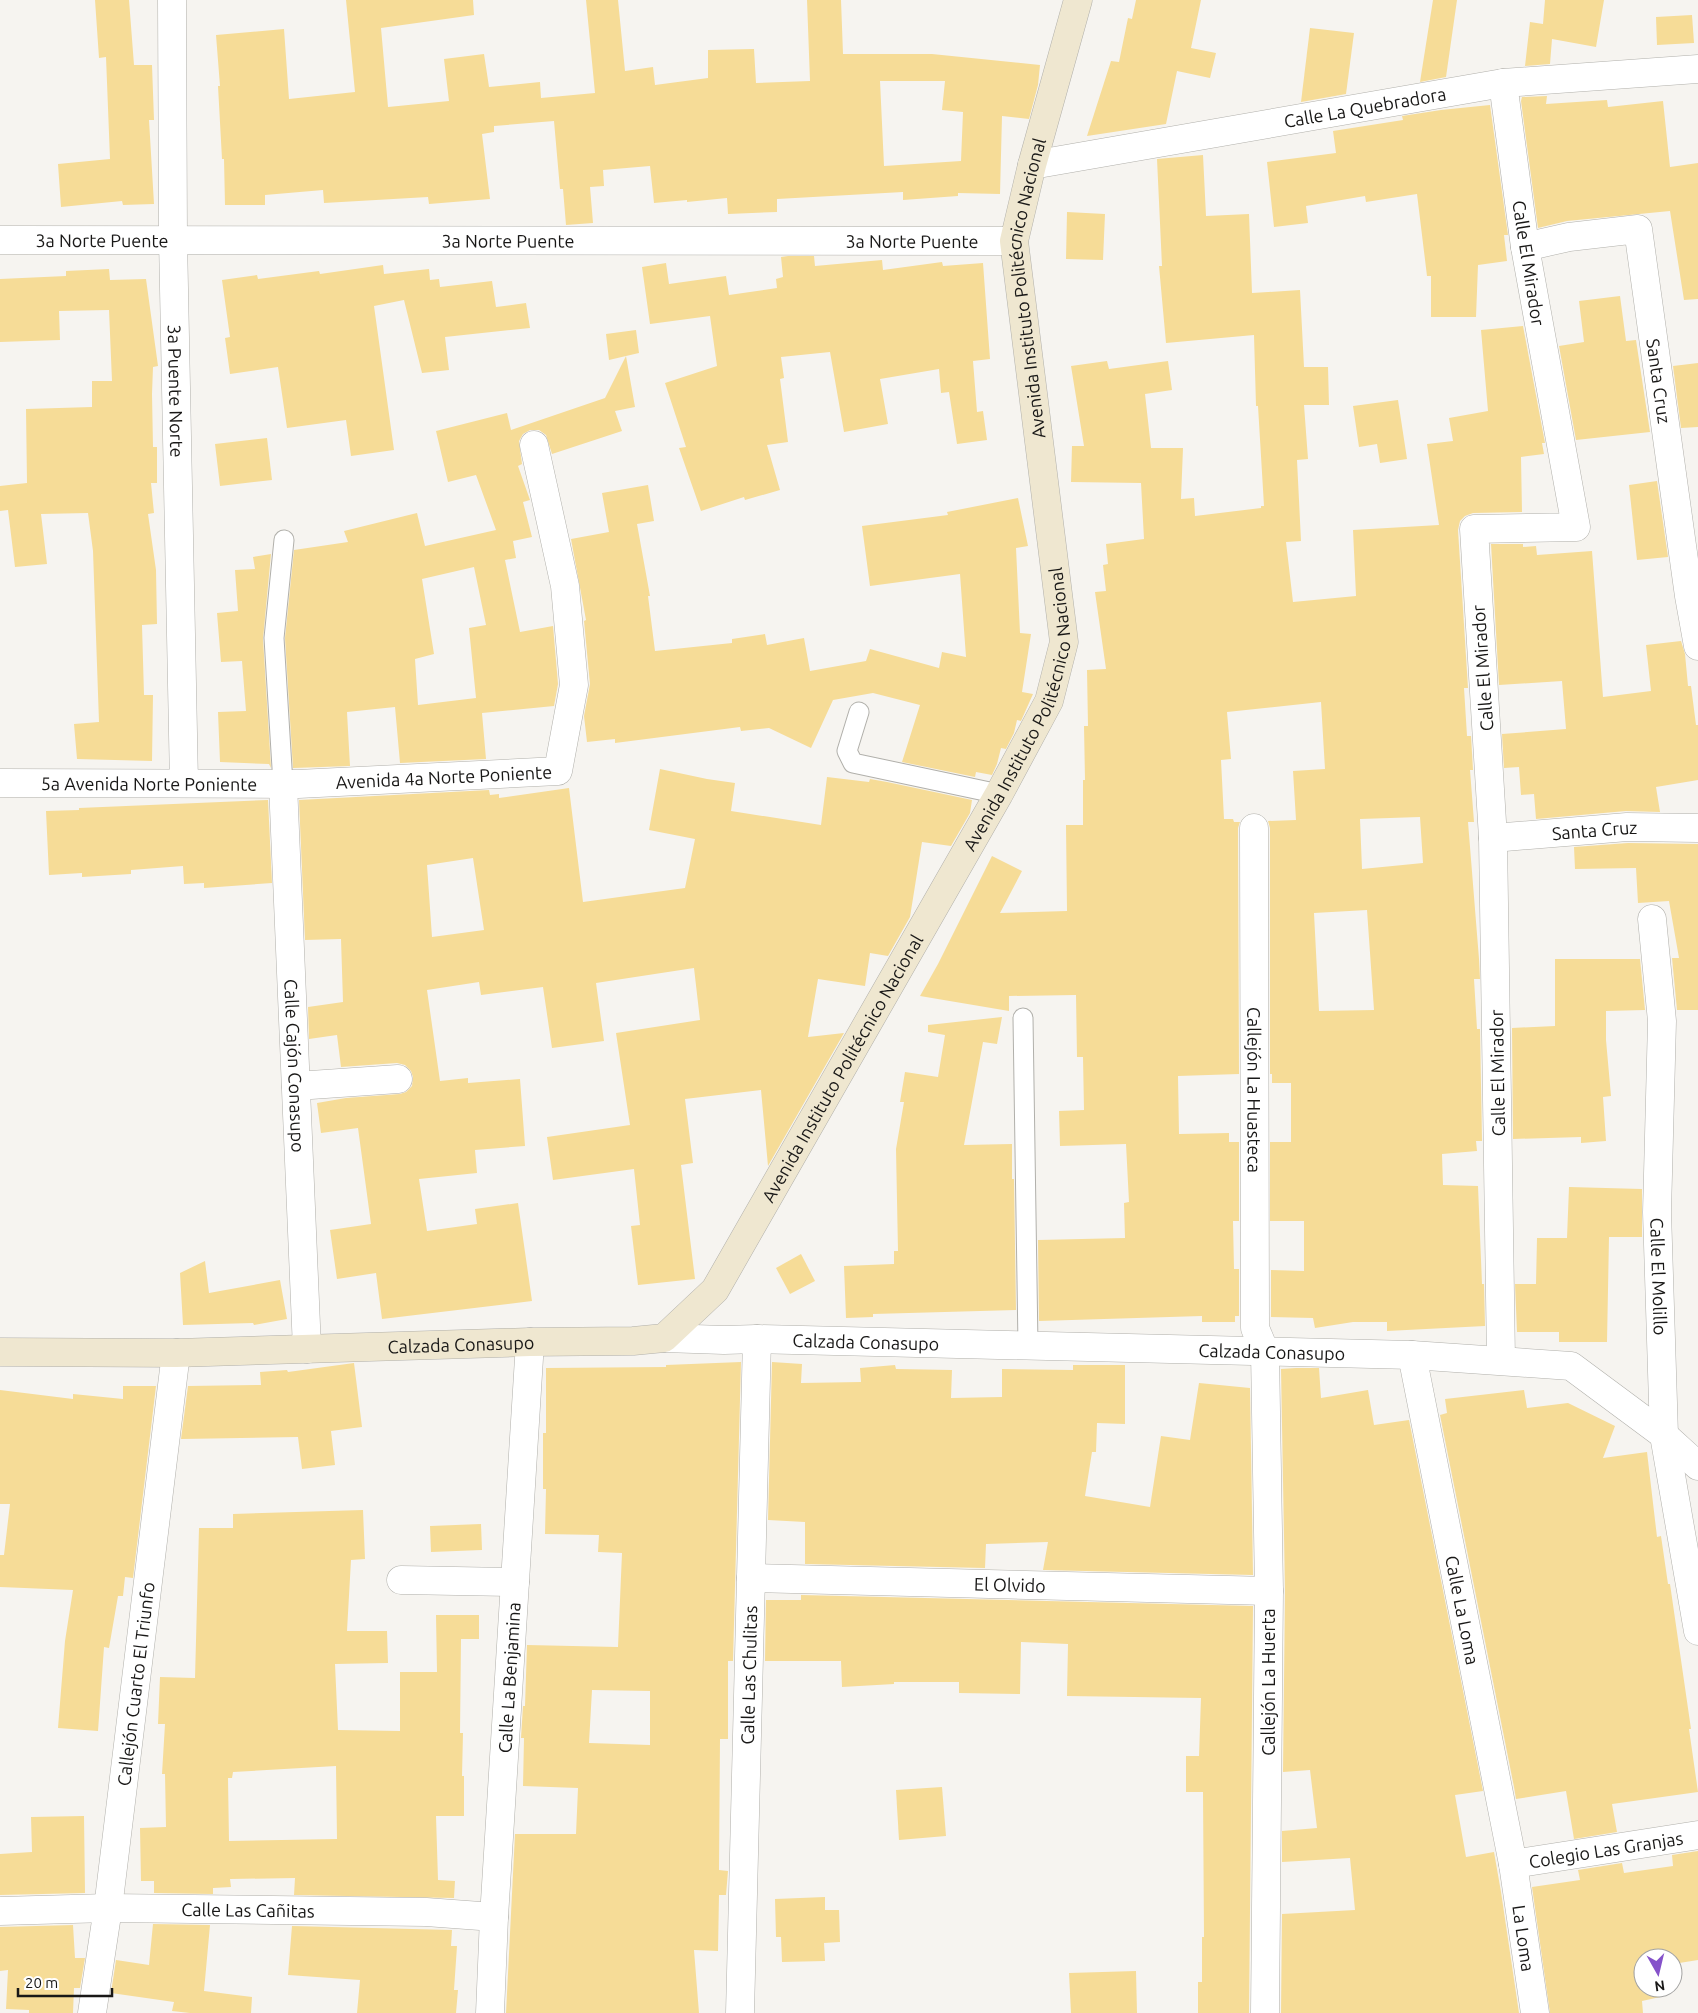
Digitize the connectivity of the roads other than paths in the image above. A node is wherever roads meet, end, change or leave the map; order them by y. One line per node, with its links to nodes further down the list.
1 (172, 0): 6 (street, 3a Puente Norte)
2 (1078, 0): 5 (street, Avenida Instituto Politécnico Nacional)
3 (1698, 69): 4 (street, Calle La Quebradora)
4 (1504, 83): 5 (street, Calle La Quebradora); 9 (street, Calle El Mirador)
5 (1032, 165): 8 (street, Avenida Instituto Politécnico Nacional)
6 (174, 239): 7 (street, 3a Norte Puente); 8 (street, 3a Norte Puente); 15 (street, 3a Puente Norte)
7 (0, 240)
8 (1014, 241): 17 (street, Avenida Instituto Politécnico Nacional)
9 (1525, 247): 12 (street, Santa Cruz); 20 (street, Calle El Mirador)
10 (534, 445): 16 (street, Avenida 4a Norte Poniente)
11 (284, 540): 16 (lane)
12 (1698, 646)
13 (859, 712): 17 (lane)
14 (0, 782): 15 (street, 5a Avenida Norte Poniente)
15 (184, 783): 16 (street, 5a Avenida Norte Poniente)
16 (291, 784): 24 (street, Calle Cajón Conasupo)
17 (999, 794): 25 (street, Avenida Instituto Politécnico Nacional)
18 (1254, 828): 31 (street, Callejón La Huasteca)
19 (1698, 828): 20 (street, Santa Cruz)
20 (1493, 838): 34 (street, Calle El Mirador)
21 (1652, 919): 35 (street, Calle El Molillo)
22 (1023, 1018): 28 (lane)
23 (398, 1079): 24 (street)
24 (296, 1086): 29 (street, Calle Cajón Conasupo)
25 (664, 1338): 26 (street, Calzada Conasupo); 27 (street, Calzada Conasupo)
26 (757, 1339): 28 (street, Calzada Conasupo); 37 (street, Calle Las Chulitas)
27 (530, 1342): 29 (street, Calzada Conasupo); 39 (street, Calle La Benjamina)
28 (1028, 1346): 31 (street, Calzada Conasupo)
29 (307, 1349): 32 (street, Calzada Conasupo)
30 (0, 1352): 32 (street, Calzada Conasupo)
31 (1265, 1352): 33 (street, Calzada Conasupo); 40 (street, Callejón La Huerta)
32 (176, 1353): 44 (street, Callejón Cuarto El Triunfo)
33 (1412, 1355): 34 (street, Calzada Conasupo); 43 (street, Calle La Loma)
34 (1501, 1360): 35 (street, Calzada Conasupo)
35 (1664, 1434): 36 (street, Calzada Conasupo); 41 (street, Calle El Molillo)
36 (1698, 1466)
37 (751, 1578): 40 (street, El Olvido); 49 (street, Calle Las Chulitas)
38 (401, 1580): 39 (street)
39 (516, 1582): 46 (street, Calle La Benjamina)
40 (1269, 1591): 50 (street, Callejón La Huerta)
41 (1698, 1631)
42 (1698, 1835): 43 (street, Colegio Las Granjas)
43 (1513, 1864): 51 (street, La Loma)
44 (108, 1908): 45 (street, Calle Las Cañitas); 46 (street, Calle Las Cañitas); 47 (street, Callejón Cuarto El Triunfo)
45 (0, 1911)
46 (494, 1917): 48 (street, Calle La Benjamina)
47 (92, 2013)
48 (490, 2013)
49 (740, 2013)
50 (1265, 2013)
51 (1535, 2013)

